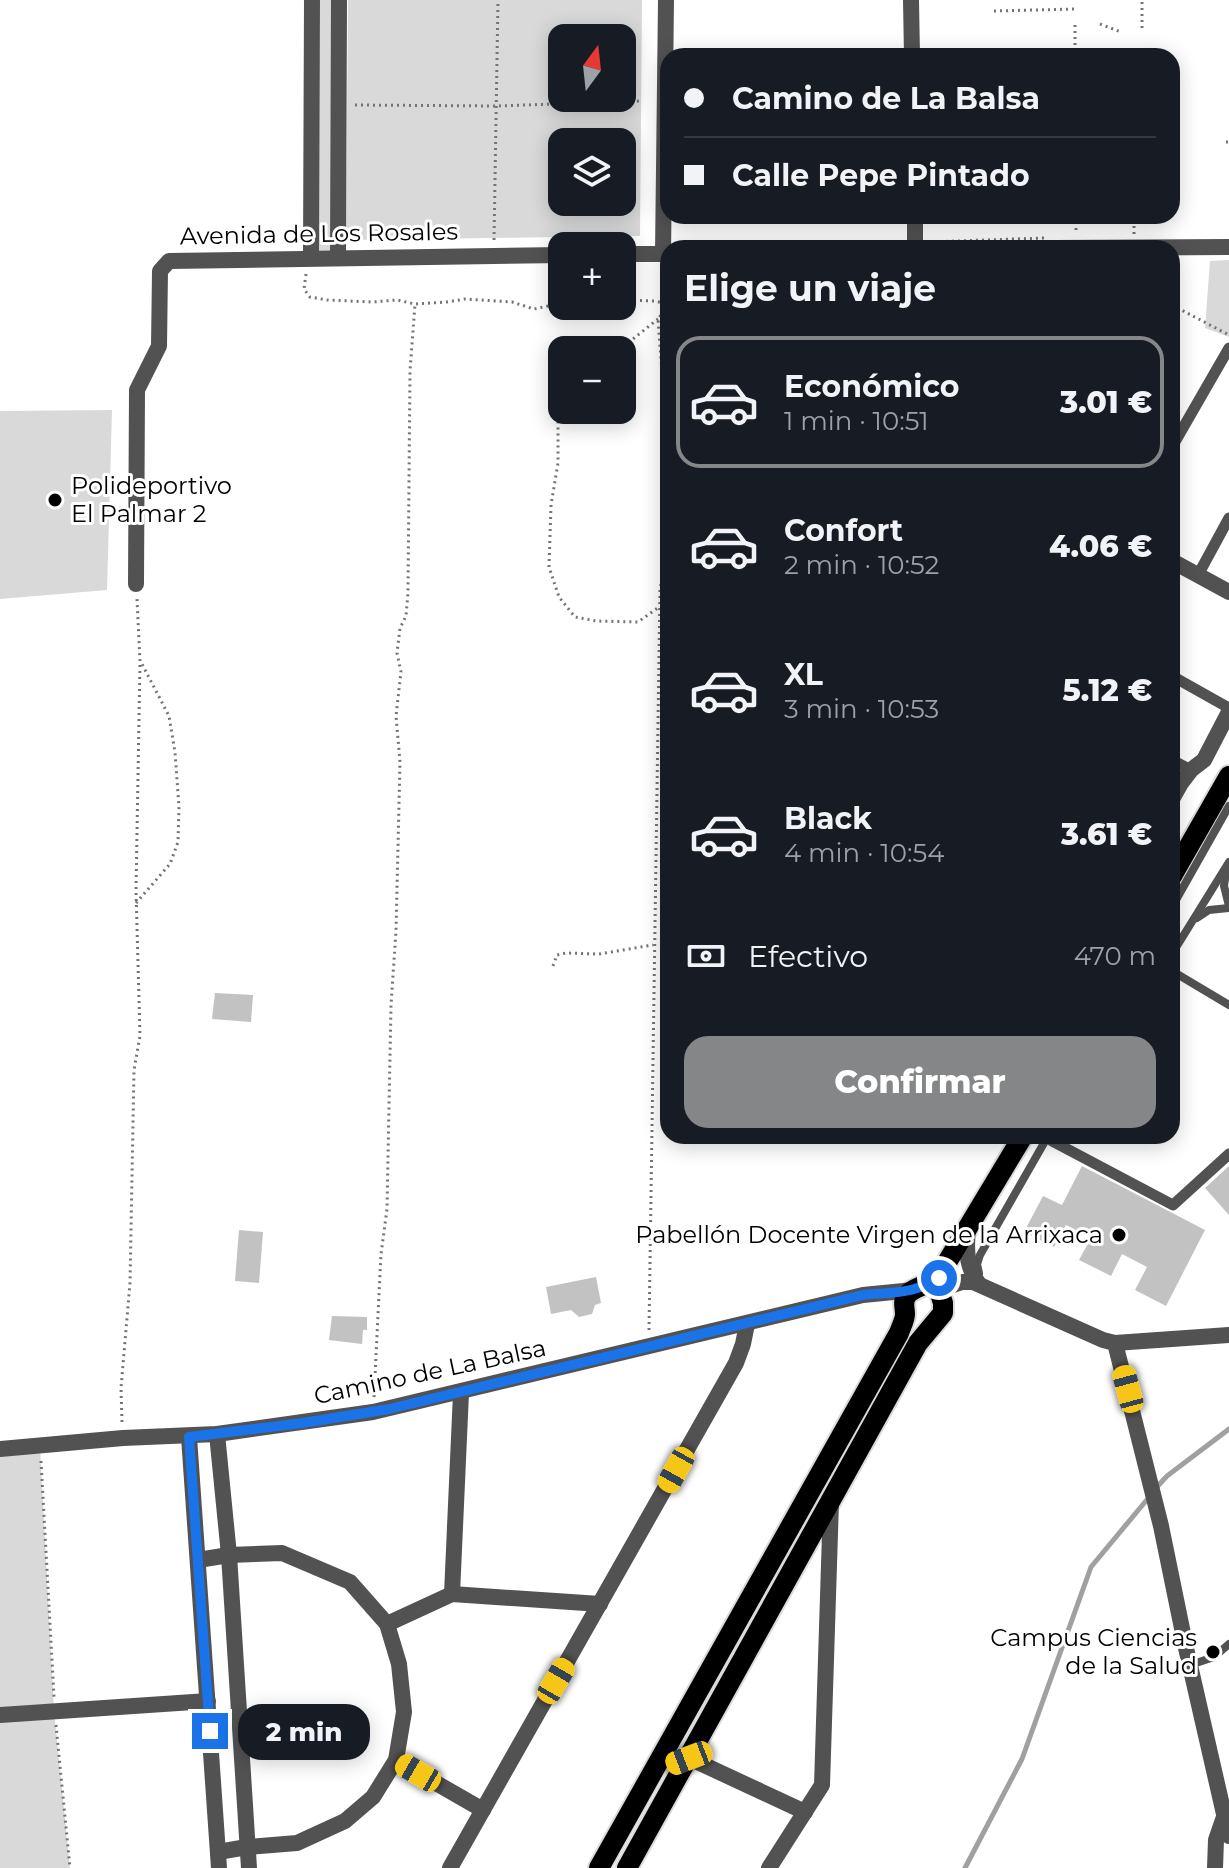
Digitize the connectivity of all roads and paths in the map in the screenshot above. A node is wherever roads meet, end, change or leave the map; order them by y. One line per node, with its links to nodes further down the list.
1 (312, 0): 26 (street)
2 (339, 0): 17 (street)
3 (498, 0): 18 (path)
4 (666, 0): 13 (street)
5 (911, 0): 14 (street)
6 (1142, 2): 12 (path)
7 (1076, 9): 8 (path)
8 (994, 11)
9 (1100, 24): 11 (path)
10 (1075, 25): 15 (path)
11 (1121, 32)
12 (1142, 32)
13 (666, 48)
14 (912, 48)
15 (1075, 48)
16 (642, 101): 18 (path)
17 (339, 106): 18 (path); 25 (street)
18 (497, 106): 21 (path)
19 (1180, 244): 20 (street)
20 (1229, 247)
21 (495, 248)
22 (660, 252): 23 (street)
23 (636, 253)
24 (548, 255): 25 (street, Avenida de Los Rosales)
25 (338, 257): 26 (street, Avenida de Los Rosales)
26 (311, 258): 29 (path); 43 (street, Avenida de Los Rosales)
27 (636, 300): 28 (path)
28 (660, 303)
29 (415, 304): 30 (path); 80 (path)
30 (548, 306)
31 (1180, 309): 34 (path)
32 (660, 316): 33 (path)
33 (658, 319): 35 (path); 36 (path)
34 (1229, 335)
35 (636, 336)
36 (660, 346)
37 (1229, 348): 39 (street)
38 (558, 424): 46 (path)
39 (1180, 425)
40 (1229, 518): 42 (street)
41 (1180, 565): 42 (street)
42 (1198, 575): 45 (street)
43 (136, 584): 47 (path)
44 (660, 589): 46 (path)
45 (1229, 592)
46 (659, 607): 62 (path)
47 (140, 662): 58 (path); 58 (path)
48 (1180, 681): 49 (street)
49 (1229, 710): 51 (street)
50 (1180, 764): 51 (street)
51 (1191, 770): 53 (street)
52 (1229, 776): 55 (main road)
53 (1180, 785)
54 (1229, 806): 57 (lane)
55 (1180, 860)
56 (1229, 862): 59 (lane); 60 (lane)
57 (1180, 893)
58 (136, 903): 83 (path)
59 (1229, 907): 60 (lane)
60 (1192, 924): 61 (lane)
61 (1180, 943)
62 (653, 945): 63 (path); 78 (path)
63 (553, 966)
64 (1180, 976): 65 (lane)
65 (1229, 1005)
66 (1018, 1144): 70 (main road)
67 (1046, 1144): 71 (lane)
68 (1061, 1144): 69 (street)
69 (1229, 1154)
70 (969, 1225): 71 (street); 73 (main road)
71 (979, 1286): 73 (street); 77 (street)
72 (863, 1295): 73 (street, Camino de La Balsa); 74 (street); 75 (street, Camino de La Balsa)
73 (933, 1295): 74 (main road); 74 (main road); 86 (main road)
74 (905, 1312): 97 (main road)
75 (747, 1324): 78 (street, Camino de La Balsa); 90 (street)
76 (1229, 1335): 77 (street)
77 (1115, 1343): 93 (street)
78 (648, 1346): 79 (street, Camino de La Balsa)
79 (461, 1393): 80 (street, Camino de La Balsa); 89 (street)
80 (373, 1412): 81 (street, Camino de La Balsa)
81 (217, 1434): 82 (street, Camino de La Balsa); 87 (street)
82 (189, 1437): 83 (street, Camino de La Balsa); 88 (street)
83 (123, 1438): 84 (street, Camino de La Balsa)
84 (40, 1446): 85 (street, Camino de La Balsa); 95 (path)
85 (0, 1449)
86 (831, 1498): 98 (main road); 102 (street)
87 (229, 1555): 88 (street); 91 (street); 104 (street)
88 (198, 1560): 94 (street)
89 (452, 1594): 90 (street); 91 (street)
90 (600, 1604): 101 (street)
91 (387, 1624): 99 (street)
92 (1229, 1644): 93 (lane)
93 (1190, 1665): 103 (street)
94 (208, 1701): 95 (street); 105 (street)
95 (54, 1711): 96 (street); 106 (path)
96 (0, 1715)
97 (684, 1720): 98 (main road); 100 (main road)
98 (689, 1758): 100 (main road); 102 (street); 110 (main road)
99 (396, 1760): 101 (street); 104 (street)
100 (654, 1771): 109 (main road)
101 (483, 1810): 108 (street)
102 (805, 1812): 111 (street)
103 (1229, 1834): 112 (street)
104 (247, 1847): 105 (street); 107 (street)
105 (219, 1860)
106 (70, 1868)
107 (249, 1868)
108 (450, 1868)
109 (599, 1868)
110 (627, 1868)
111 (769, 1868)
112 (1215, 1868)

